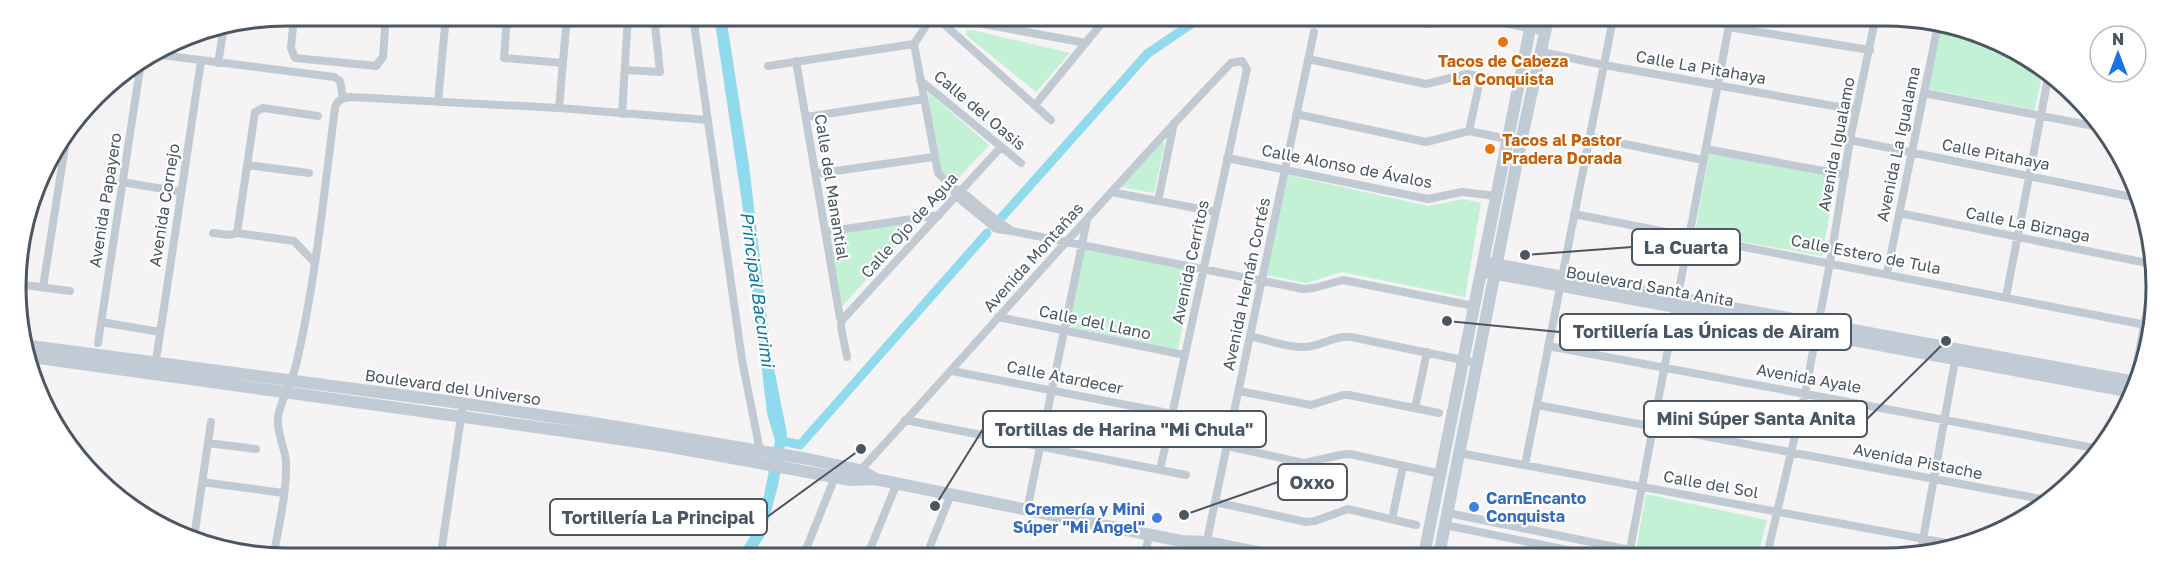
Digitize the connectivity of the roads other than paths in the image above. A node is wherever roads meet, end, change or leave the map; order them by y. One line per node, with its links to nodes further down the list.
1 (293, 26): 2 (street)
2 (385, 26)
3 (445, 26): 45 (street)
4 (506, 26): 32 (street)
5 (566, 26): 32 (street)
6 (627, 26): 36 (street)
7 (655, 26): 36 (street)
8 (694, 26): 54 (street)
9 (927, 26): 23 (street)
10 (944, 26): 46 (street)
11 (994, 26): 22 (street)
12 (1100, 26): 22 (street)
13 (1531, 26): 60 (street)
14 (1545, 26): 25 (street)
15 (1612, 26): 33 (street)
16 (1728, 26): 41 (street)
17 (1745, 26): 24 (street)
18 (1874, 26): 24 (street, Avenida Igualamo)
19 (1937, 31): 42 (street, Avenida La Igualama)
20 (1314, 32): 27 (street, Avenida Hernán Cortés)
21 (223, 33): 31 (street)
22 (1086, 43): 46 (street)
23 (914, 44): 30 (street); 38 (street)
24 (1870, 50): 48 (street, Avenida Igualamo)
25 (1542, 52): 33 (street, Calle La Pitahaya); 62 (street)
26 (166, 55): 28 (street)
27 (1308, 59): 37 (street); 50 (street, Avenida Hernán Cortés)
28 (201, 61): 31 (street); 78 (street, Avenida Cornejo)
29 (1242, 61): 56 (street, Avenida Montañas); 68 (street, Avenida Cerritos)
30 (796, 62): 34 (street); 53 (street, Calle del Manantial)
31 (218, 63): 43 (street)
32 (562, 63): 47 (street)
33 (1604, 65): 41 (street, Calle La Pitahaya); 59 (street)
34 (768, 66)
35 (140, 70): 77 (street, Avenida Papayero)
36 (625, 70): 49 (street)
37 (1480, 76): 39 (street); 58 (street)
38 (920, 80): 44 (street); 64 (street, Calle del Oasis)
39 (1506, 81)
40 (2047, 82): 52 (street)
41 (1718, 85): 48 (street, Calle La Pitahaya); 65 (street)
42 (1924, 93): 52 (street); 66 (street, Avenida La Igualama)
43 (343, 98): 45 (street); 98 (street)
44 (924, 99): 53 (street); 67 (street)
45 (438, 102): 47 (street)
46 (1035, 105): 55 (street)
47 (559, 108): 49 (street)
48 (1856, 110): 61 (street, Avenida Igualamo)
49 (622, 114): 54 (street)
50 (1296, 114): 58 (street); 72 (street, Avenida Hernán Cortés)
51 (318, 116): 71 (street)
52 (2041, 116): 57 (street); 76 (street)
53 (806, 117): 74 (street, Calle del Manantial)
54 (708, 120): 154 (street)
55 (1051, 120)
56 (1174, 123): 80 (street, Avenida Montañas); 83 (street)
57 (2091, 126)
58 (1469, 131): 60 (street)
59 (1590, 137): 69 (street); 86 (street)
60 (1508, 139): 62 (street); 81 (street)
61 (1850, 140): 66 (street, Calle Pitahaya); 75 (street, Avenida Igualamo)
62 (1521, 141): 101 (street)
63 (66, 146): 106 (street)
64 (1000, 147): 70 (street, Calle del Oasis); 79 (street, Calle Ojo de Agua)
65 (1706, 149): 69 (street); 75 (street)
66 (1912, 152): 76 (street, Calle Pitahaya); 85 (street, Avenida La Igualama)
67 (933, 157): 74 (street); 79 (street)
68 (1227, 158): 72 (street, Calle Alonso de Ávalos); 84 (street, Avenida Cerritos)
69 (1703, 160): 92 (street)
70 (1021, 163)
71 (247, 165): 73 (street); 91 (street)
72 (1285, 170): 81 (street, Calle Alonso de Ávalos); 103 (street, Avenida Hernán Cortés)
73 (309, 173)
74 (815, 174): 89 (street, Calle del Manantial)
75 (1845, 175): 96 (street, Avenida Igualamo)
76 (2029, 176): 82 (street, Calle Pitahaya); 93 (street)
77 (123, 182): 78 (street); 113 (street, Avenida Papayero)
78 (181, 192): 117 (street, Avenida Cornejo)
79 (956, 192): 87 (street, Calle Ojo de Agua); 94 (street)
80 (1111, 192): 83 (street); 88 (street, Avenida Montañas)
81 (1496, 196): 99 (street)
82 (2131, 197)
83 (1158, 201): 84 (street)
84 (1216, 212): 100 (street, Avenida Cerritos)
85 (1899, 213): 93 (street, Calle La Biznaga); 102 (street, Avenida La Igualama)
86 (1574, 214): 92 (street, Calle Estero de Tula); 104 (street)
87 (940, 215): 89 (street); 111 (street, Calle Ojo de Agua)
88 (1087, 219): 94 (street, Avenida Montañas); 95 (street)
89 (825, 232): 111 (street, Calle del Manantial)
90 (213, 233): 91 (street)
91 (237, 233): 98 (street)
92 (1689, 236): 96 (street, Calle Estero de Tula); 109 (street)
93 (2017, 238): 97 (street, Calle La Biznaga); 108 (street)
94 (1066, 242): 95 (street); 112 (street, Avenida Montañas)
95 (1082, 244): 100 (street); 116 (street)
96 (1830, 263): 102 (street, Calle Estero de Tula); 115 (street, Avenida Igualamo)
97 (2145, 263)
98 (315, 264): 133 (street)
99 (1482, 267): 101 (street, Boulevard Santa Anita); 110 (street)
100 (1204, 269): 103 (street); 125 (street, Avenida Cerritos)
101 (1496, 269): 104 (street, Boulevard Santa Anita); 129 (street)
102 (1887, 273): 108 (street, Calle Estero de Tula)
103 (1261, 281): 110 (street); 118 (street, Avenida Hernán Cortés)
104 (1561, 281): 109 (street, Boulevard Santa Anita); 120 (street)
105 (26, 285): 106 (street)
106 (43, 287): 107 (street)
107 (70, 291)
108 (2006, 297): 114 (street, Calle Estero de Tula)
109 (1677, 302): 115 (street, Boulevard Santa Anita); 130 (street)
110 (1474, 306): 128 (street)
111 (841, 317): 127 (street, Calle del Manantial)
112 (998, 317): 116 (street, Calle del Llano); 131 (street, Avenida Montañas)
113 (101, 322): 117 (street); 119 (street, Avenida Papayero)
114 (2143, 324)
115 (1818, 329): 124 (street, Boulevard Santa Anita); 137 (street, Avenida Igualamo)
116 (1064, 331): 125 (street, Calle del Llano); 134 (street)
117 (160, 332): 123 (street, Avenida Cornejo)
118 (1250, 336): 122 (street); 136 (street, Avenida Hernán Cortés)
119 (98, 344)
120 (1548, 346): 130 (street, Avenida Ayale); 138 (street)
121 (33, 347): 133 (street, Boulevard del Universo)
122 (1427, 352): 128 (street); 139 (street)
123 (157, 354)
124 (1957, 354): 132 (street, Boulevard Santa Anita); 135 (street, Boulevard Santa Anita); 143 (street)
125 (1185, 356): 142 (street, Avenida Cerritos)
126 (35, 357): 133 (street, Boulevard del Universo)
127 (847, 357)
128 (1463, 360): 129 (street); 160 (street)
129 (1477, 363): 153 (street)
130 (1665, 368): 137 (street, Avenida Ayale); 146 (street)
131 (952, 370): 134 (street, Calle Atardecer); 144 (street, Avenida Montañas)
132 (2129, 382)
133 (289, 387): 140 (street, Boulevard del Universo); 169 (street)
134 (1052, 390): 142 (street, Calle Atardecer); 148 (street)
135 (2125, 390)
136 (1239, 391): 139 (street); 149 (street, Avenida Hernán Cortés)
137 (1806, 393): 143 (street, Avenida Ayale); 152 (street, Avenida Igualamo)
138 (1537, 405): 146 (street, Avenida Pistache); 156 (street)
139 (1415, 408): 141 (street)
140 (462, 410): 154 (street, Boulevard del Universo); 186 (street)
141 (1439, 413)
142 (1173, 414): 159 (street, Avenida Cerritos)
143 (1945, 418): 150 (street, Avenida Ayale); 164 (street)
144 (905, 420): 148 (street); 158 (street, Avenida Montañas)
145 (210, 422): 147 (street)
146 (1654, 426): 152 (street, Avenida Pistache); 168 (street)
147 (208, 443): 151 (street); 166 (street)
148 (1040, 446): 159 (street); 173 (street)
149 (1227, 446): 157 (street); 172 (street, Avenida Hernán Cortés)
150 (2091, 447)
151 (256, 449)
152 (1791, 452): 164 (street, Avenida Pistache); 174 (street, Avenida Igualamo)
153 (1459, 453): 156 (street, Calle del Sol); 176 (street)
154 (767, 456): 155 (street, Boulevard del Universo)
155 (801, 464): 158 (street, Boulevard del Universo); 162 (street, Boulevard del Universo)
156 (1525, 465): 168 (street, Calle del Sol)
157 (1403, 466): 160 (street); 175 (street)
158 (860, 470): 163 (street, Boulevard del Universo); 165 (street, Avenida Montañas)
159 (1160, 470): 161 (street)
160 (1441, 474): 193 (street)
161 (1186, 475)
162 (835, 477): 165 (street, Boulevard del Universo); 187 (street)
163 (875, 479): 165 (street, Boulevard del Universo); 167 (street, Boulevard del Universo)
164 (1934, 479): 171 (street, Avenida Pistache); 182 (street)
165 (851, 480)
166 (202, 482): 169 (street); 179 (street)
167 (897, 483): 170 (street, Boulevard del Universo); 188 (street)
168 (1642, 487): 174 (street, Calle del Sol); 197 (street)
169 (283, 493): 185 (street)
170 (951, 494): 173 (street, Boulevard del Universo); 189 (street)
171 (2038, 498)
172 (1215, 502): 175 (street); 192 (street, Avenida Hernán Cortés)
173 (1027, 510): 180 (street, Boulevard del Universo)
174 (1777, 511): 182 (street, Calle del Sol); 198 (street, Avenida Igualamo)
175 (1392, 519): 177 (street)
176 (1446, 519): 178 (street); 181 (street); 194 (street)
177 (1416, 525)
178 (1514, 526): 181 (street); 196 (street)
179 (195, 531)
180 (1149, 535): 190 (street); 191 (street, Boulevard del Universo)
181 (1512, 538): 195 (street)
182 (1923, 538): 183 (street, Calle del Sol); 184 (street)
183 (1939, 541)
184 (1922, 545)
185 (275, 547)
186 (442, 548)
187 (806, 548)
188 (870, 548)
189 (932, 548)
190 (1146, 548)
191 (1199, 548)
192 (1207, 548)
193 (1425, 548)
194 (1440, 548)
195 (1559, 548)
196 (1609, 548)
197 (1631, 548)
198 (1769, 548)

